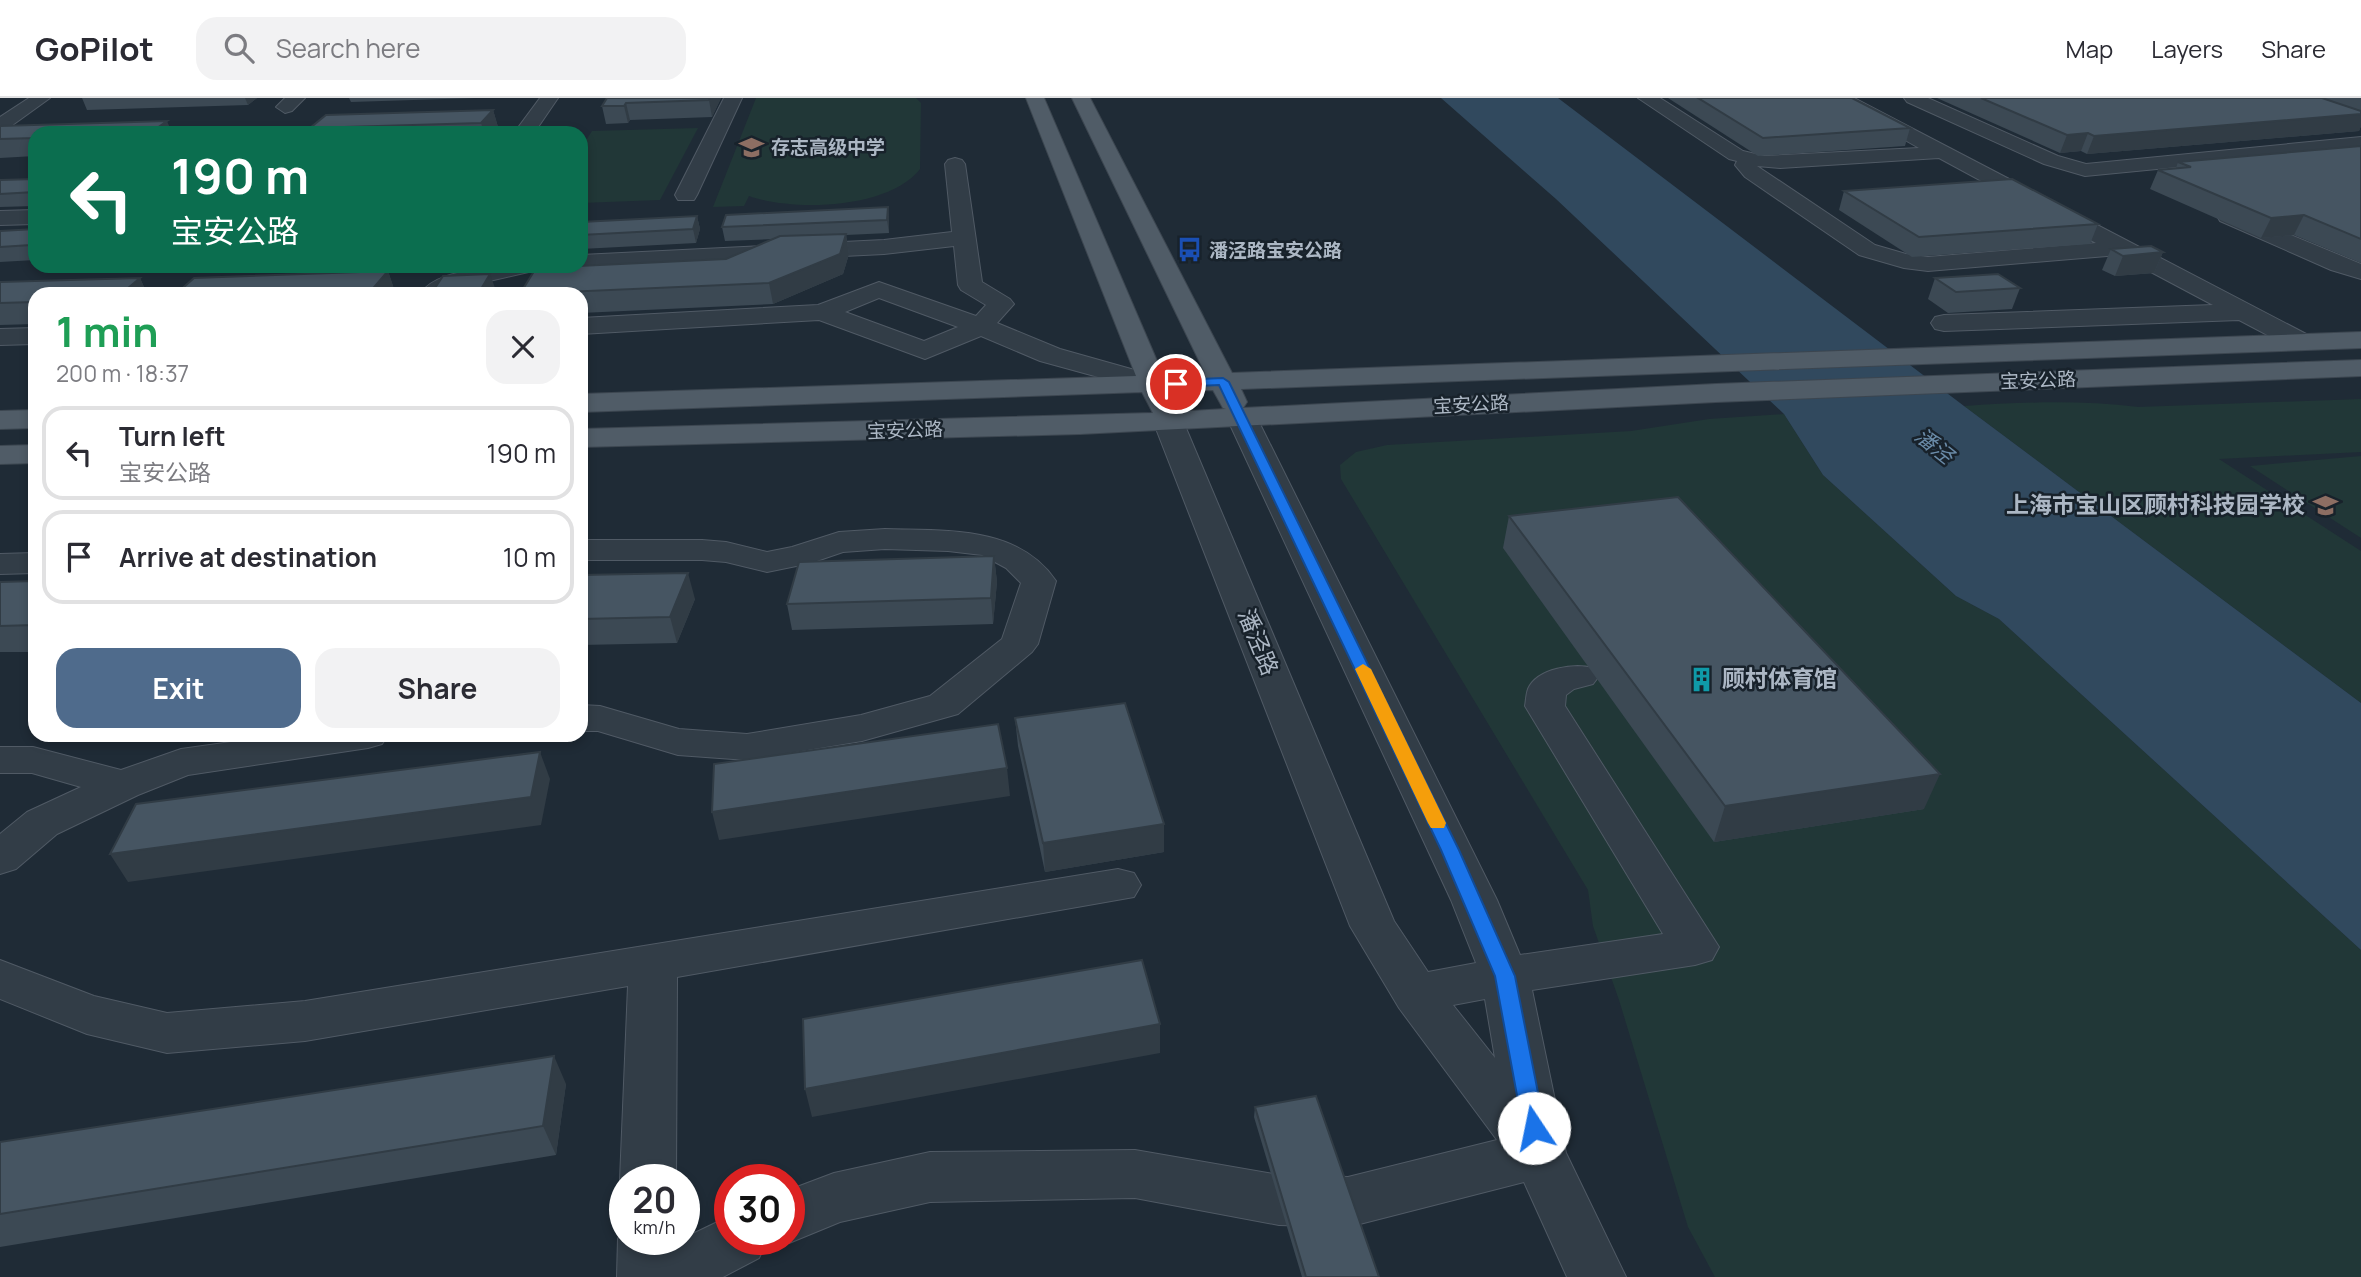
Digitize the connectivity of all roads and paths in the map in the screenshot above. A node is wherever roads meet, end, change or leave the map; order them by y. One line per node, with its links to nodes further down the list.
1 (41, 98): 9 (street)
2 (550, 98): 10 (street)
3 (733, 98): 17 (street)
4 (1035, 98): 43 (main road, 潘泾路)
5 (1081, 98): 41 (main road, 潘泾路)
6 (1647, 98): 13 (street)
7 (1840, 98): 12 (street)
8 (1913, 98): 11 (street)
9 (0, 125)
10 (529, 126)
11 (2361, 143)
12 (1944, 152): 13 (street); 19 (street)
13 (1749, 159): 25 (street)
14 (2361, 159): 16 (street)
15 (955, 164): 23 (street)
16 (2156, 183)
17 (686, 195)
18 (1985, 198): 19 (street)
19 (2031, 200): 25 (street)
20 (2205, 205): 27 (street)
21 (28, 217): 22 (street)
22 (0, 218)
23 (964, 237): 24 (street); 35 (street)
24 (884, 247): 26 (street); 30 (street)
25 (2119, 248): 32 (street)
26 (588, 262)
27 (2361, 272)
28 (484, 273): 29 (street)
29 (439, 281)
30 (879, 289): 31 (street); 35 (street)
31 (822, 312): 34 (street); 35 (street)
32 (2241, 312): 33 (street); 39 (street)
33 (1944, 323)
34 (588, 326)
35 (981, 326): 43 (street)
36 (28, 336): 37 (street)
37 (0, 338)
38 (2361, 340): 39 (main road, 宝安公路)
39 (2301, 342): 41 (main road, 宝安公路)
40 (2361, 368): 41 (main road, 宝安公路)
41 (1232, 399): 43 (main road, 宝安公路); 43 (main road, 宝安公路); 60 (street, 潘泾路)
42 (588, 402): 43 (main road, 宝安公路)
43 (1161, 403): 46 (main road, 宝安公路); 62 (street, 潘泾路)
44 (28, 419): 45 (main road)
45 (0, 420)
46 (588, 438)
47 (28, 454): 48 (main road)
48 (0, 455)
49 (588, 550): 53 (street)
50 (28, 563): 51 (street)
51 (0, 564)
52 (1580, 676): 60 (street)
53 (588, 718)
54 (321, 742): 56 (street)
55 (0, 760): 56 (street)
56 (123, 785): 57 (street)
57 (0, 858)
58 (1118, 885): 59 (street)
59 (653, 962): 61 (street); 64 (street)
60 (1505, 976): 62 (street); 63 (street, 潘泾路)
61 (0, 979)
62 (1416, 994): 63 (street, 潘泾路)
63 (1539, 1154): 65 (street); 70 (street, 潘泾路)
64 (648, 1164)
65 (805, 1210)
66 (714, 1252): 69 (street)
67 (647, 1255): 68 (street)
68 (646, 1277)
69 (665, 1277)
70 (1597, 1277)

